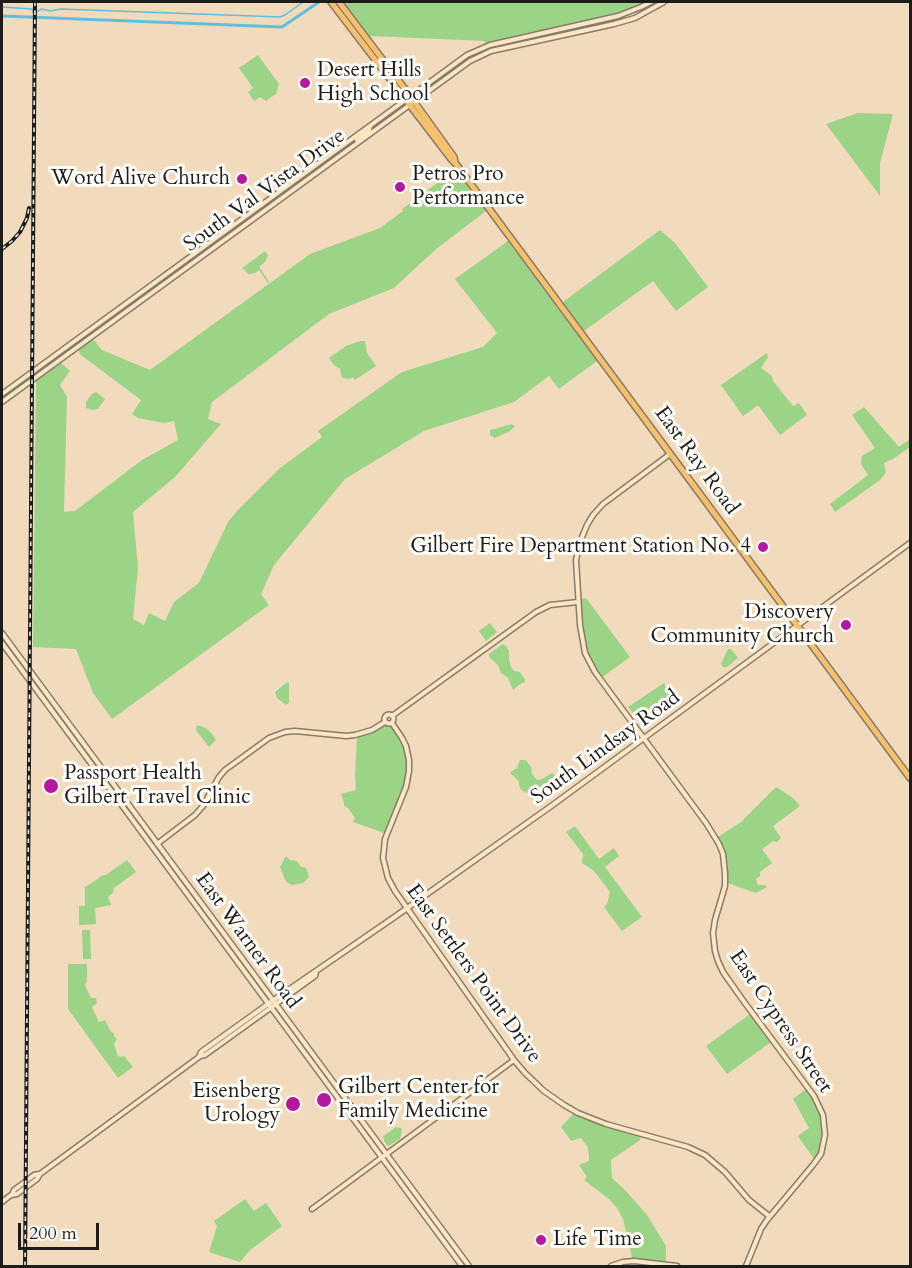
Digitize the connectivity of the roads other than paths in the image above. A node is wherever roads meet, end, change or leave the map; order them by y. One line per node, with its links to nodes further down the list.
1 (331, 2): 5 (main road, East Ray Road)
2 (339, 2): 7 (main road, East Ray Road)
3 (651, 2): 6 (main road, South Val Vista Drive)
4 (664, 2): 8 (main road, South Val Vista Drive)
5 (356, 35): 7 (main road); 11 (main road, East Ray Road)
6 (505, 41): 8 (main road); 9 (main road, South Val Vista Drive)
7 (372, 47): 11 (main road, East Ray Road)
8 (507, 47): 10 (main road, South Val Vista Drive)
9 (442, 73): 10 (main road); 11 (main road, South Val Vista Drive)
10 (446, 78): 11 (main road, South Val Vista Drive)
11 (410, 100): 12 (main road, South Val Vista Drive); 13 (main road, South Val Vista Drive); 18 (main road, East Ray Road)
12 (370, 125): 13 (main road); 14 (main road, South Val Vista Drive)
13 (358, 142): 15 (main road, South Val Vista Drive)
14 (14, 386): 15 (main road); 16 (main road, South Val Vista Drive)
15 (17, 391): 17 (main road, South Val Vista Drive)
16 (2, 394)
17 (2, 402)
18 (670, 454): 20 (main road, East Cypress Street); 21 (main road, East Ray Road)
19 (910, 543): 21 (main road, South Lindsay Road)
20 (578, 602): 24 (main road); 27 (main road, East Cypress Street)
21 (797, 626): 27 (main road, South Lindsay Road); 28 (main road, East Ray Road)
22 (2, 633): 29 (main road, East Warner Road)
23 (2, 643): 32 (main road, East Warner Road)
24 (392, 716): 25 (main road); 26 (main road)
25 (385, 722): 26 (main road); 29 (main road)
26 (392, 723): 30 (main road, East Settlers Point Drive)
27 (644, 739): 30 (main road, South Lindsay Road); 45 (main road, East Cypress Street)
28 (910, 778)
29 (157, 844): 31 (main road, East Warner Road)
30 (407, 908): 33 (main road, South Lindsay Road); 38 (main road, East Settlers Point Drive)
31 (226, 936): 32 (main road); 33 (main road, East Warner Road)
32 (221, 940): 34 (main road, East Warner Road)
33 (274, 1002): 34 (main road, South Lindsay Road); 39 (main road, East Warner Road)
34 (269, 1006): 35 (main road, South Lindsay Road); 36 (main road, South Lindsay Road); 40 (main road, East Warner Road)
35 (222, 1038): 36 (main road); 37 (main road, South Lindsay Road)
36 (212, 1050): 37 (main road, South Lindsay Road)
37 (199, 1057): 43 (main road, South Lindsay Road)
38 (514, 1060): 41 (main road); 45 (main road, East Settlers Point Drive)
39 (322, 1068): 40 (main road); 41 (main road, East Warner Road)
40 (318, 1071): 42 (main road, East Warner Road)
41 (386, 1154): 42 (main road); 47 (main road, East Warner Road)
42 (382, 1157): 44 (main road); 46 (main road, East Warner Road)
43 (2, 1202)
44 (312, 1209)
45 (769, 1216): 50 (main road, East Cypress Street)
46 (462, 1266)
47 (469, 1266)
48 (611, 1266): 49 (main road)
49 (677, 1266)
50 (746, 1266)

